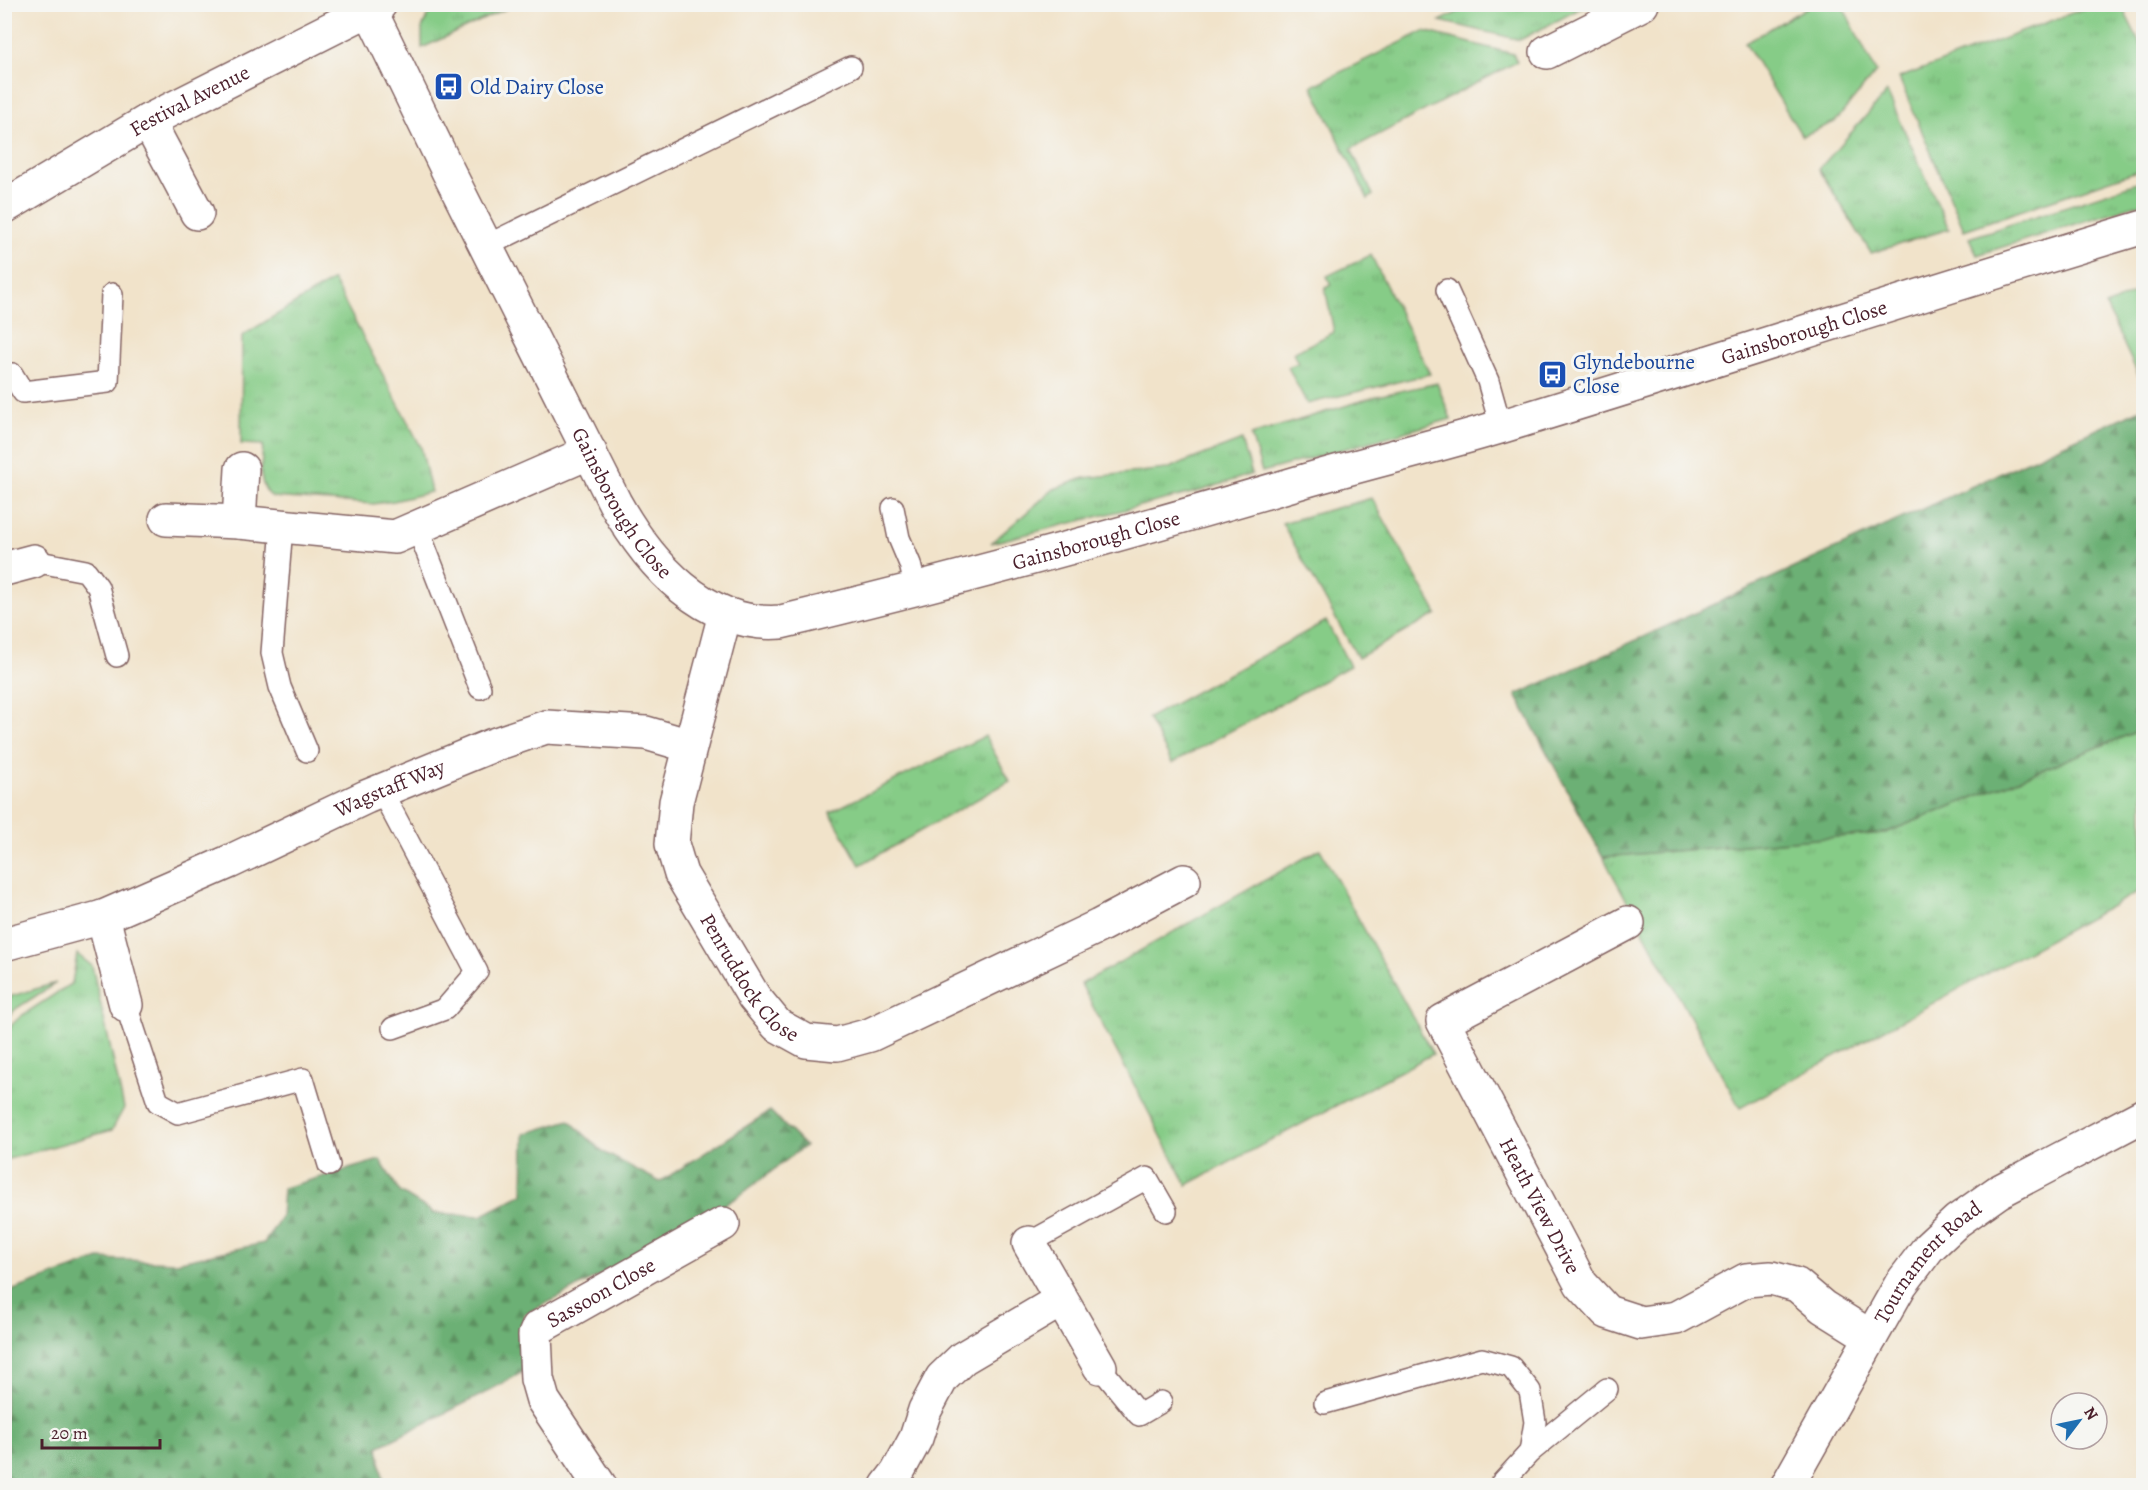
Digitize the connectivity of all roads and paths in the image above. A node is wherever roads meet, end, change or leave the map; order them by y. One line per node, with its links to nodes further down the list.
1 (1642, 4): 3 (street)
2 (375, 7): 5 (street, Festival Avenue); 9 (street, Gainsborough Close)
3 (1547, 52)
4 (851, 67): 9 (lane)
5 (148, 121): 6 (street, Festival Avenue); 7 (street)
6 (4, 207)
7 (197, 213)
8 (2144, 227): 13 (street, Gainsborough Close)
9 (486, 246): 14 (street, Gainsborough Close)
10 (1447, 290): 13 (lane)
11 (112, 294): 12 (lane)
12 (4, 375)
13 (1501, 427): 22 (street, Gainsborough Close)
14 (590, 452): 20 (street); 23 (street, Gainsborough Close)
15 (242, 469): 18 (street)
16 (893, 508): 22 (lane)
17 (166, 519): 18 (street)
18 (239, 522): 19 (street)
19 (282, 526): 20 (street); 27 (lane)
20 (417, 527): 25 (lane)
21 (19, 565): 24 (lane)
22 (916, 590): 23 (street, Gainsborough Close)
23 (725, 614): 26 (street, Penruddock Close)
24 (117, 656)
25 (480, 688)
26 (690, 746): 28 (street, Wagstaff Way); 29 (street, Penruddock Close)
27 (307, 751)
28 (381, 790): 30 (street, Wagstaff Way); 34 (lane)
29 (1184, 881)
30 (103, 917): 32 (street, Wagstaff Way); 33 (street)
31 (1628, 923): 41 (street, Heath View Drive)
32 (4, 944)
33 (126, 1005): 36 (lane)
34 (393, 1028)
35 (2144, 1115): 41 (street, Tournament Road)
36 (329, 1165)
37 (1166, 1211): 39 (lane)
38 (723, 1224): 47 (street, Sassoon Close)
39 (1029, 1243): 40 (street)
40 (1061, 1300): 42 (street); 48 (street)
41 (1871, 1336): 50 (street, Tournament Road)
42 (1100, 1367): 44 (lane)
43 (1607, 1389): 46 (lane)
44 (1161, 1402)
45 (1325, 1403): 46 (lane)
46 (1530, 1452): 49 (lane)
47 (600, 1485)
48 (887, 1485)
49 (1498, 1485)
50 (1787, 1485)

